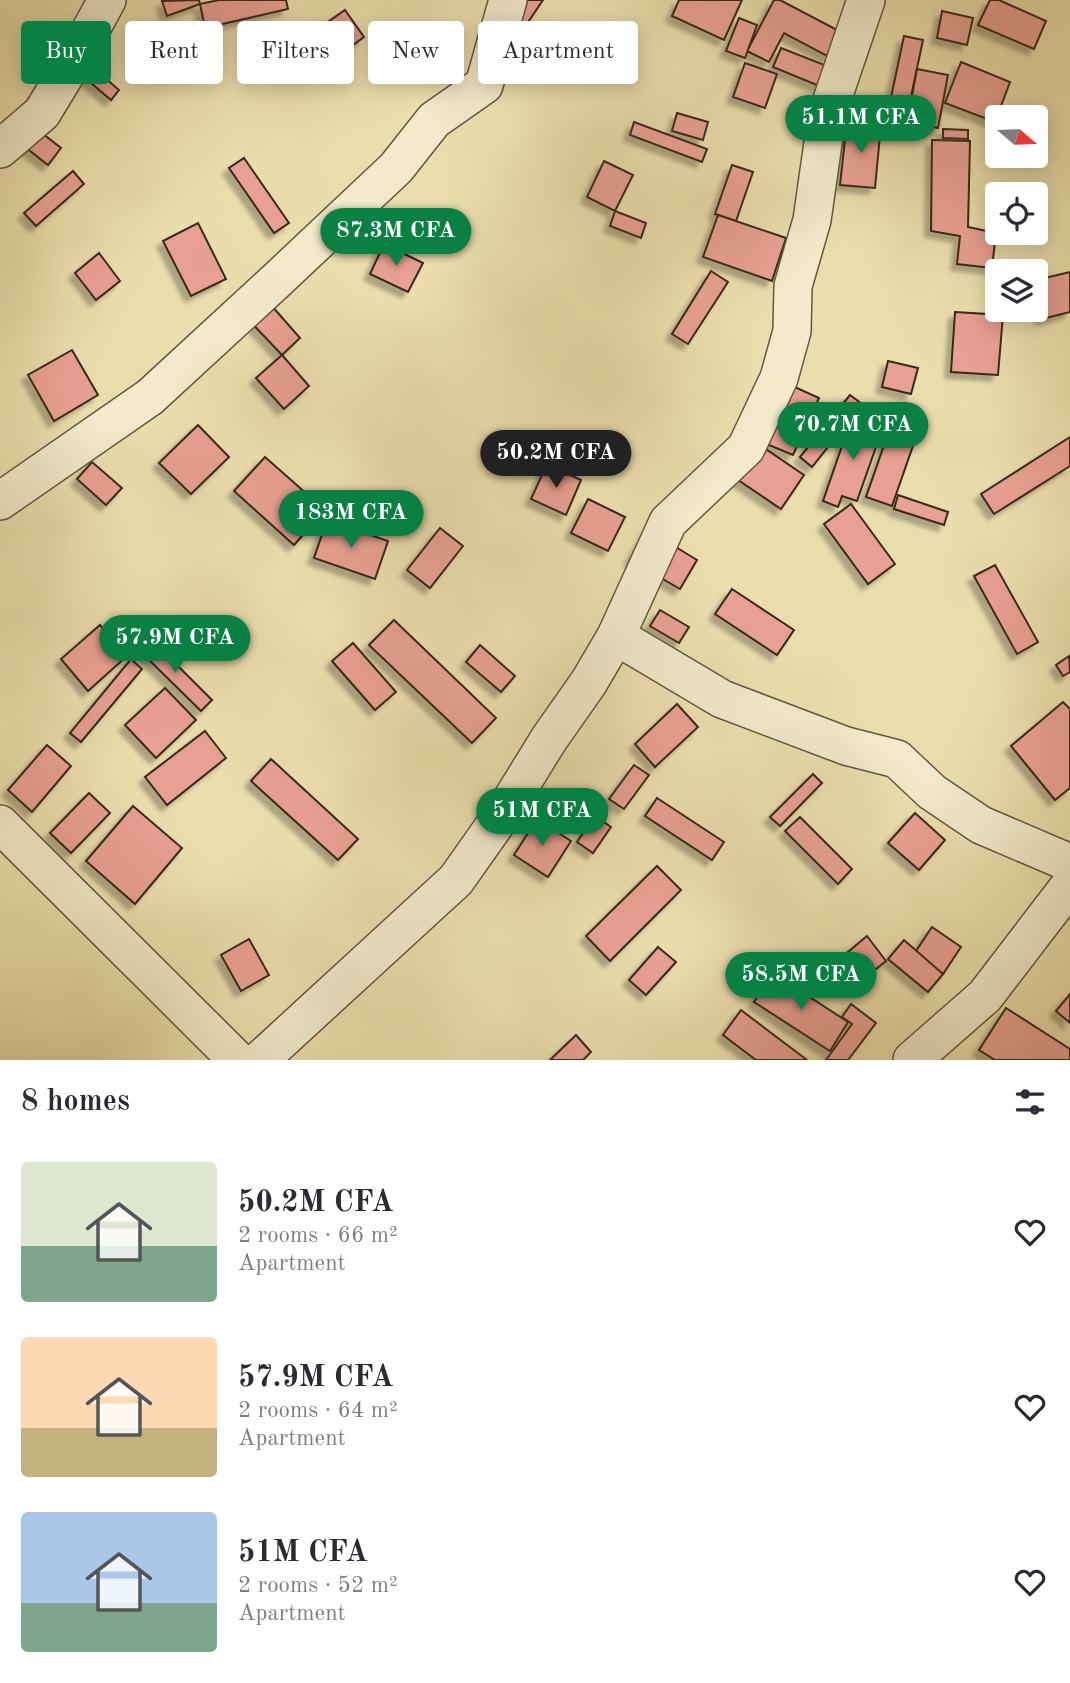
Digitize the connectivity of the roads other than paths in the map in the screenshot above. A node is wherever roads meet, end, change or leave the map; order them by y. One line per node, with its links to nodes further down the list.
1 (107, 0): 4 (street)
2 (508, 0): 5 (street)
3 (866, 0): 6 (street)
4 (0, 149)
5 (0, 501)
6 (616, 636): 8 (street); 11 (street)
7 (0, 824): 10 (street)
8 (1070, 863)
9 (1070, 886): 12 (street)
10 (237, 1060)
11 (260, 1060)
12 (912, 1060)

